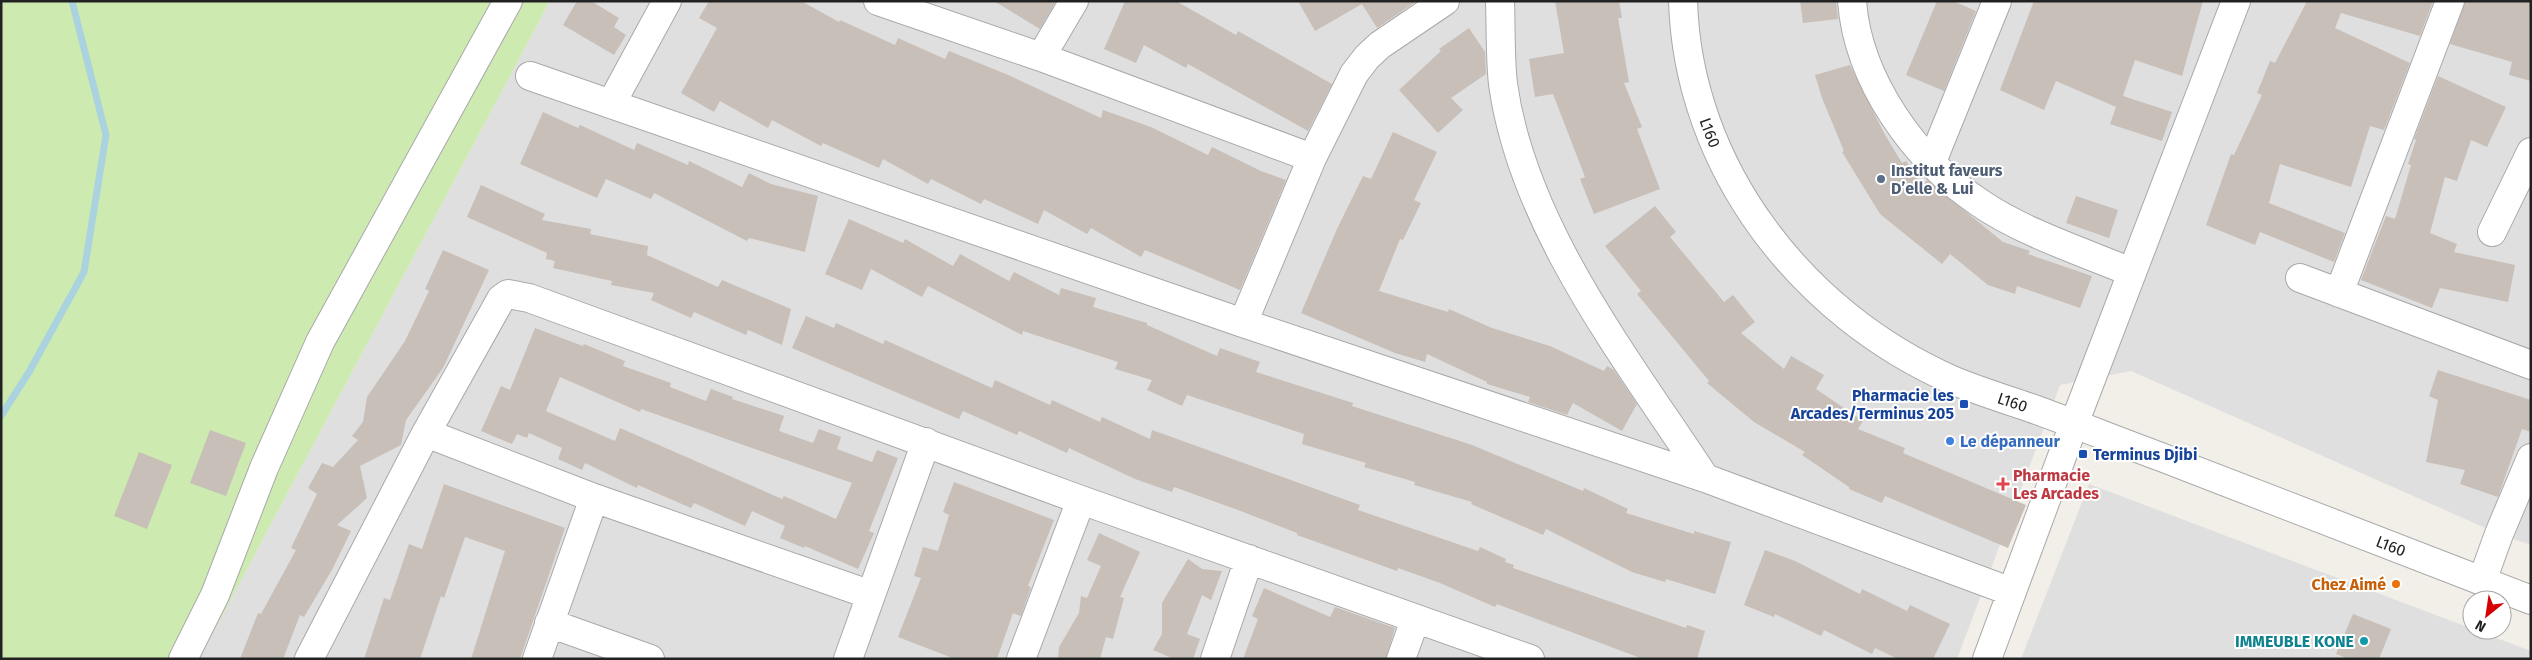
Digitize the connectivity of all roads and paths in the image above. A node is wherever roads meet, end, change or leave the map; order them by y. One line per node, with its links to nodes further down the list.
1 (508, 1): 38 (street)
2 (667, 1): 14 (street)
3 (879, 1): 12 (street)
4 (1074, 1): 12 (street)
5 (1445, 1): 16 (street)
6 (1500, 1): 28 (street)
7 (1683, 1): 24 (street, L160)
8 (1852, 1): 17 (street)
9 (1997, 1): 17 (street)
10 (2236, 1): 19 (street)
11 (2450, 1): 21 (street)
12 (1041, 57): 16 (street)
13 (530, 76): 14 (street)
14 (611, 104): 22 (street)
15 (2531, 152): 18 (street)
16 (1312, 158): 22 (street)
17 (1931, 164): 19 (street)
18 (2492, 232)
19 (2131, 272): 24 (street)
20 (2300, 278): 21 (street)
21 (2339, 293): 23 (street)
22 (1243, 323): 28 (street)
23 (2531, 365)
24 (2074, 424): 32 (street, L160); 33 (street)
25 (426, 433): 26 (street); 29 (street); 39 (street)
26 (926, 442): 30 (street); 34 (street)
27 (2531, 458): 32 (street)
28 (1705, 478): 33 (street)
29 (594, 498): 34 (street); 37 (street)
30 (1082, 500): 31 (street); 43 (street)
31 (1249, 559): 36 (street); 44 (street)
32 (2482, 581): 35 (street, L160)
33 (2012, 592): 47 (street)
34 (871, 594): 42 (street)
35 (2531, 600)
36 (1415, 620): 45 (street); 46 (street)
37 (549, 623): 40 (street); 41 (street)
38 (183, 659)
39 (309, 659)
40 (537, 659)
41 (650, 659)
42 (848, 659)
43 (1022, 659)
44 (1215, 659)
45 (1402, 659)
46 (1530, 659)
47 (1987, 659)

